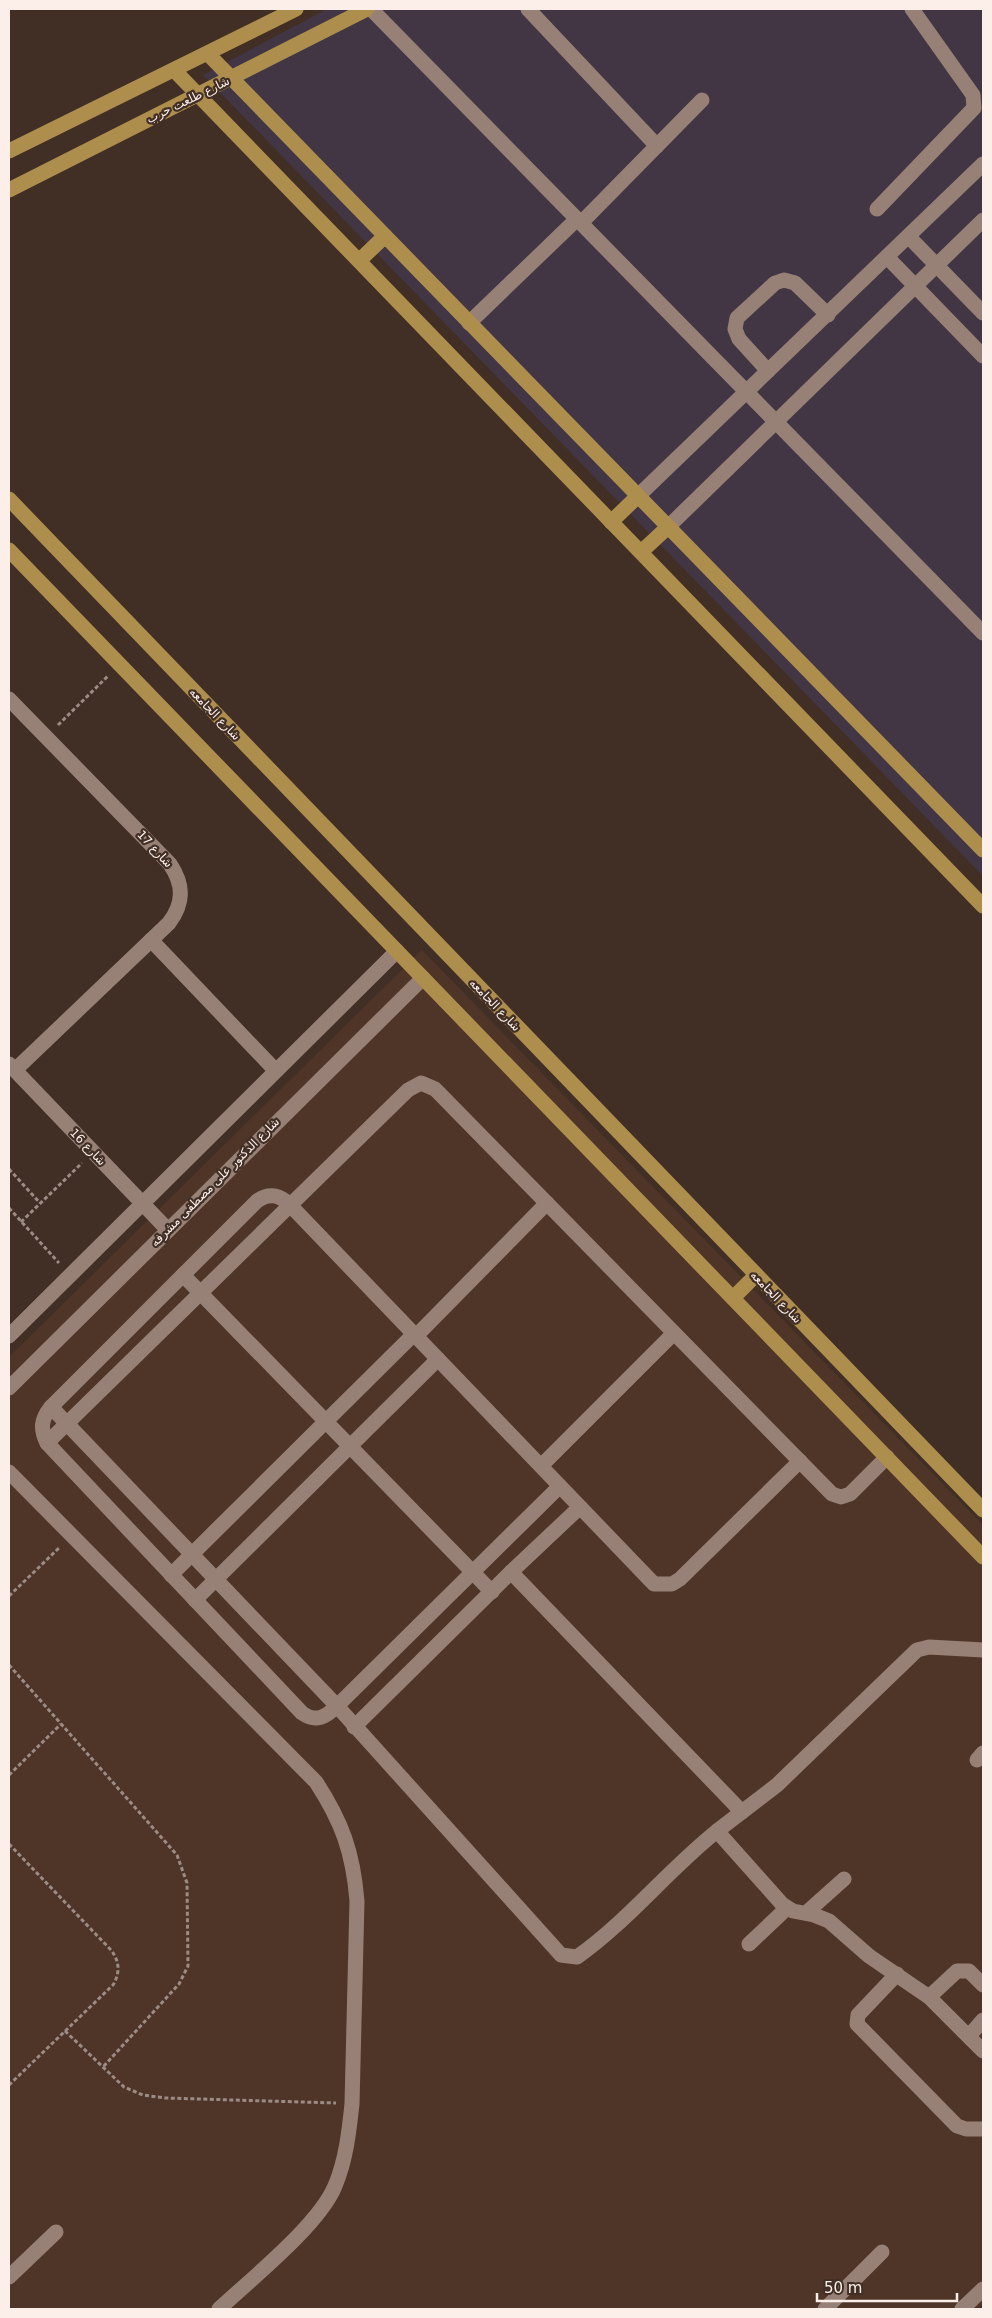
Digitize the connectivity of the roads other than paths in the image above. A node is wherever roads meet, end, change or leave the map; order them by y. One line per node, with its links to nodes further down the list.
1 (296, 9): 5 (main road)
2 (369, 9): 7 (main road, شارع طلعت حرب); 17 (street)
3 (528, 9): 11 (street)
4 (912, 9): 10 (street)
5 (208, 54): 6 (main road); 7 (main road)
6 (174, 70): 8 (main road); 12 (main road)
7 (232, 78): 8 (main road, شارع طلعت حرب); 18 (main road)
8 (198, 94): 14 (main road, شارع طلعت حرب); 21 (main road)
9 (702, 100): 11 (street)
10 (979, 113): 15 (street)
11 (657, 146): 17 (street)
12 (9, 152)
13 (983, 164): 19 (street)
14 (9, 190)
15 (877, 209)
16 (983, 220): 22 (street)
17 (579, 221): 26 (street); 29 (street)
18 (385, 236): 21 (main road); 26 (main road)
19 (909, 237): 20 (street); 22 (street)
20 (888, 258): 23 (street); 25 (street)
21 (360, 260): 33 (main road)
22 (936, 265): 23 (street); 24 (street)
23 (915, 285): 27 (street); 30 (street)
24 (983, 313)
25 (828, 315): 28 (street); 28 (street)
26 (469, 323): 31 (main road)
27 (983, 356)
28 (768, 371): 29 (street)
29 (746, 391): 30 (street); 31 (street)
30 (775, 420): 34 (street); 37 (street)
31 (638, 496): 33 (main road); 34 (main road)
32 (9, 499): 51 (main road, شارع الجامعه)
33 (611, 522): 36 (main road)
34 (668, 526): 36 (main road); 39 (main road)
35 (9, 550): 42 (main road)
36 (641, 552): 40 (main road)
37 (983, 633)
38 (9, 699): 41 (street, شارع 17)
39 (983, 850)
40 (983, 906)
41 (151, 940): 44 (street, شارع 17); 45 (street)
42 (397, 951): 43 (main road); 45 (street)
43 (423, 978): 49 (street, شارع الدكتور على مصطفى مشرفه); 53 (main road)
44 (12, 1067): 46 (street, شارع 16)
45 (275, 1070): 46 (street)
46 (141, 1202): 49 (street, شارع 16); 56 (street)
47 (547, 1203): 48 (street); 54 (street); 55 (street)
48 (290, 1206): 50 (street); 52 (street); 55 (street)
49 (167, 1229): 58 (street, شارع الدكتور على مصطفى مشرفه)
50 (183, 1274): 52 (street); 59 (street)
51 (755, 1276): 53 (main road); 70 (main road, شارع الجامعه)
52 (201, 1293): 60 (street); 61 (street)
53 (733, 1298): 64 (main road)
54 (674, 1333): 65 (street); 66 (street)
55 (415, 1335): 57 (street); 60 (street)
56 (9, 1336)
57 (438, 1359): 63 (street); 66 (street)
58 (9, 1388)
59 (51, 1407): 61 (street); 62 (street)
60 (326, 1421): 63 (street); 71 (street)
61 (67, 1424): 62 (street); 71 (street)
62 (47, 1443): 75 (street)
63 (350, 1446): 73 (street); 76 (street)
64 (887, 1457): 65 (street); 72 (main road)
65 (800, 1461): 69 (street)
66 (541, 1466): 68 (street)
67 (9, 1472): 99 (street)
68 (560, 1486): 69 (street); 73 (street)
69 (580, 1507): 74 (street)
70 (983, 1510)
71 (192, 1554): 75 (street); 76 (street)
72 (983, 1557)
73 (473, 1572): 77 (street); 80 (street)
74 (511, 1572): 77 (street); 82 (street)
75 (171, 1575): 78 (street)
76 (215, 1579): 78 (street); 80 (street)
77 (492, 1592): 81 (street)
78 (194, 1600): 80 (street)
79 (983, 1650): 82 (street)
80 (337, 1706): 81 (street)
81 (354, 1727): 83 (street)
82 (742, 1812): 83 (street)
83 (717, 1831): 85 (street)
84 (844, 1878): 86 (street)
85 (787, 1908): 86 (street); 87 (street)
86 (806, 1913): 88 (street)
87 (749, 1944)
88 (897, 1974): 90 (street); 94 (street)
89 (983, 1984): 90 (street)
90 (929, 1997): 92 (street)
91 (983, 2020): 92 (street)
92 (969, 2036): 93 (street)
93 (983, 2051)
94 (983, 2129)
95 (56, 2232): 97 (street)
96 (882, 2252): 100 (street)
97 (9, 2277)
98 (983, 2288): 101 (street)
99 (219, 2309)
100 (825, 2309)
101 (962, 2309)

